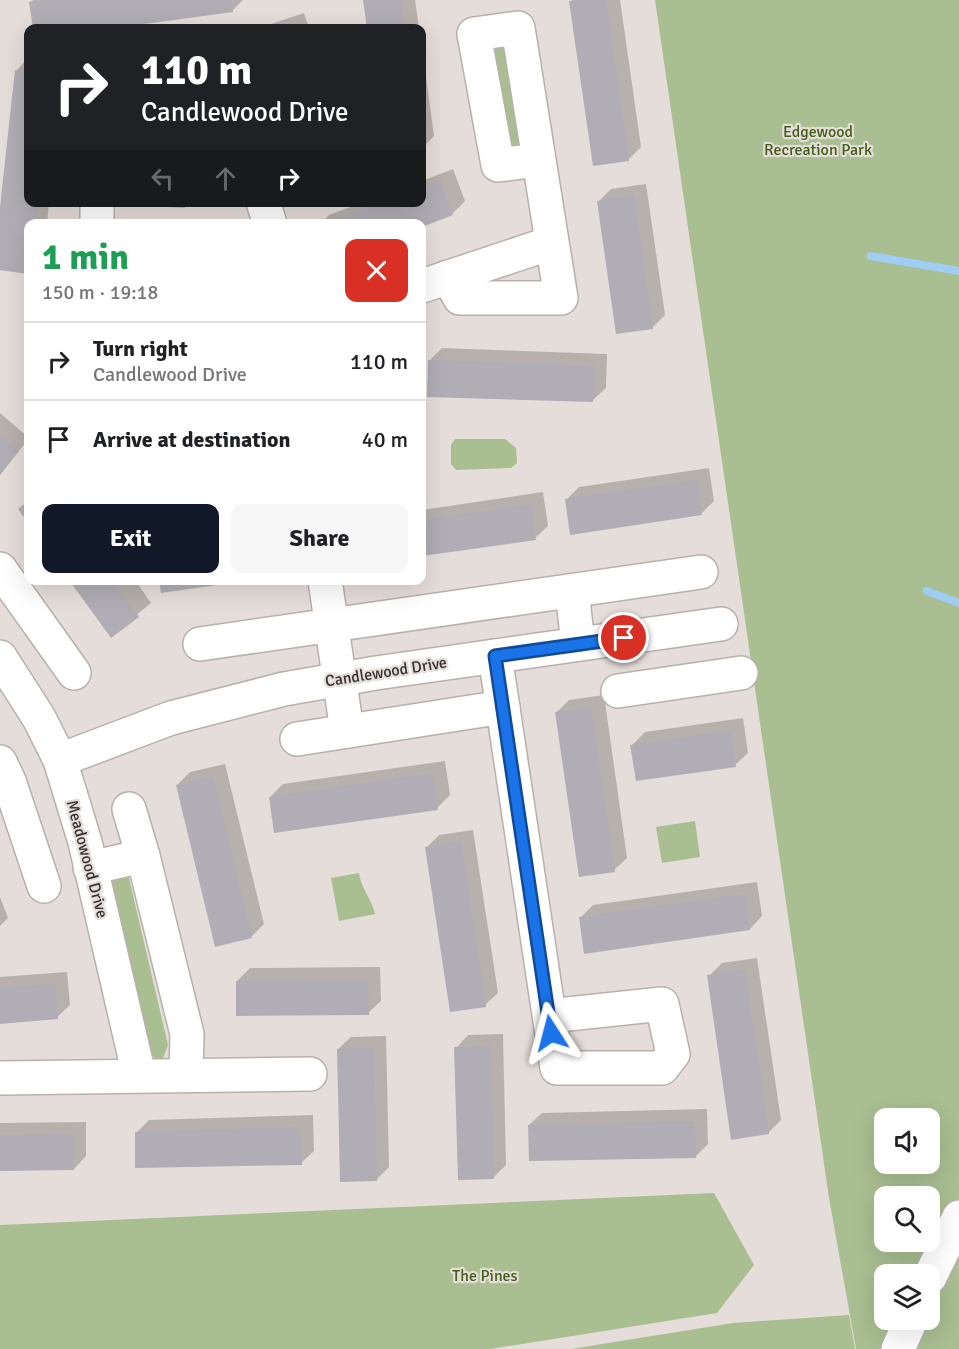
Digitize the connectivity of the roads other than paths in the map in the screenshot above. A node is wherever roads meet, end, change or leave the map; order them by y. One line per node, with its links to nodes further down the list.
1 (538, 160): 2 (street)
2 (551, 243): 3 (street); 3 (street)
3 (435, 282)
4 (0, 569): 15 (street)
5 (701, 572): 7 (street)
6 (326, 585): 8 (street)
7 (572, 591): 8 (street); 12 (street)
8 (331, 624): 11 (street); 17 (street)
9 (721, 624): 10 (street, Candlewood Drive)
10 (670, 631): 12 (street, Candlewood Drive); 18 (street)
11 (200, 644)
12 (578, 644): 13 (street, Candlewood Drive)
13 (495, 656): 17 (street, Candlewood Drive); 21 (street)
14 (0, 657): 19 (street, Meadowood Drive)
15 (74, 673)
16 (741, 673): 18 (street)
17 (340, 679): 22 (street); 24 (street, Candlewood Drive)
18 (677, 682): 20 (street)
19 (10, 691): 24 (street, Meadowood Drive)
20 (618, 691)
21 (503, 707): 22 (street); 30 (street)
22 (347, 731): 23 (street)
23 (297, 739)
24 (60, 760): 28 (street, Meadowood Drive)
25 (0, 762): 29 (street)
26 (129, 809): 27 (street)
27 (143, 856): 28 (street); 32 (street)
28 (90, 868): 31 (street, Meadowood Drive)
29 (44, 886)
30 (549, 1016)
31 (139, 1074): 32 (street); 34 (street)
32 (186, 1074): 33 (street)
33 (310, 1074)
34 (0, 1078)
35 (959, 1217): 36 (street)
36 (936, 1264)
37 (907, 1330): 38 (street)
38 (898, 1349)

